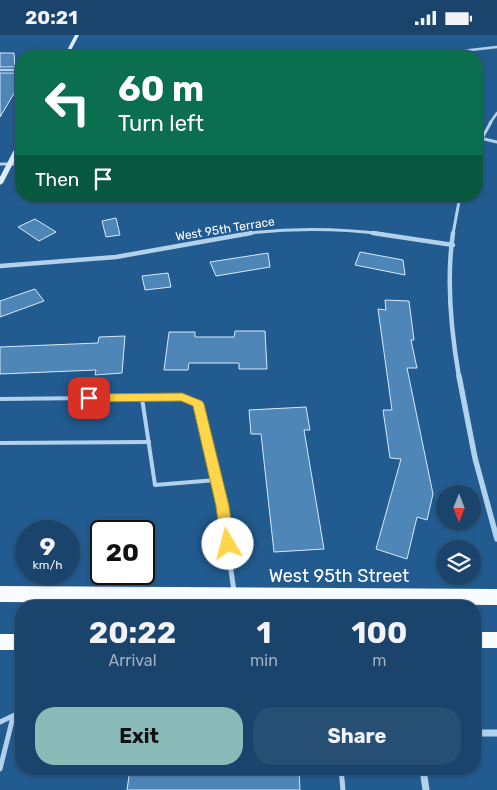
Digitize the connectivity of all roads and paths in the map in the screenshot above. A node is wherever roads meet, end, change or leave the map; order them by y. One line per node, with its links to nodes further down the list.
1 (77, 35): 3 (main road)
2 (497, 47): 4 (street)
3 (69, 50)
4 (471, 50)
5 (0, 70): 6 (street)
6 (15, 70)
7 (497, 113): 8 (street)
8 (483, 136)
9 (483, 138): 10 (street)
10 (497, 141)
11 (15, 154): 13 (main road)
12 (0, 164): 13 (street)
13 (10, 164): 14 (street); 15 (main road)
14 (15, 164)
15 (0, 183)
16 (459, 202): 17 (street)
17 (452, 245): 18 (street, West 95th Terrace); 24 (street)
18 (0, 266)
19 (142, 397): 20 (lane); 21 (lane); 23 (lane)
20 (0, 399)
21 (149, 442): 22 (lane); 23 (lane)
22 (0, 443)
23 (216, 480): 26 (lane)
24 (497, 539)
25 (0, 594): 26 (main road, West 95th Street)
26 (235, 595): 27 (main road, West 95th Street)
27 (497, 597)
28 (481, 640): 29 (main road)
29 (497, 640)
30 (0, 642): 31 (main road)
31 (15, 642)
32 (13, 717): 33 (lane); 36 (lane)
33 (0, 722)
34 (481, 733): 35 (street)
35 (497, 733)
36 (0, 769)
37 (342, 775): 39 (lane)
38 (424, 775): 40 (street)
39 (343, 790)
40 (426, 790)

